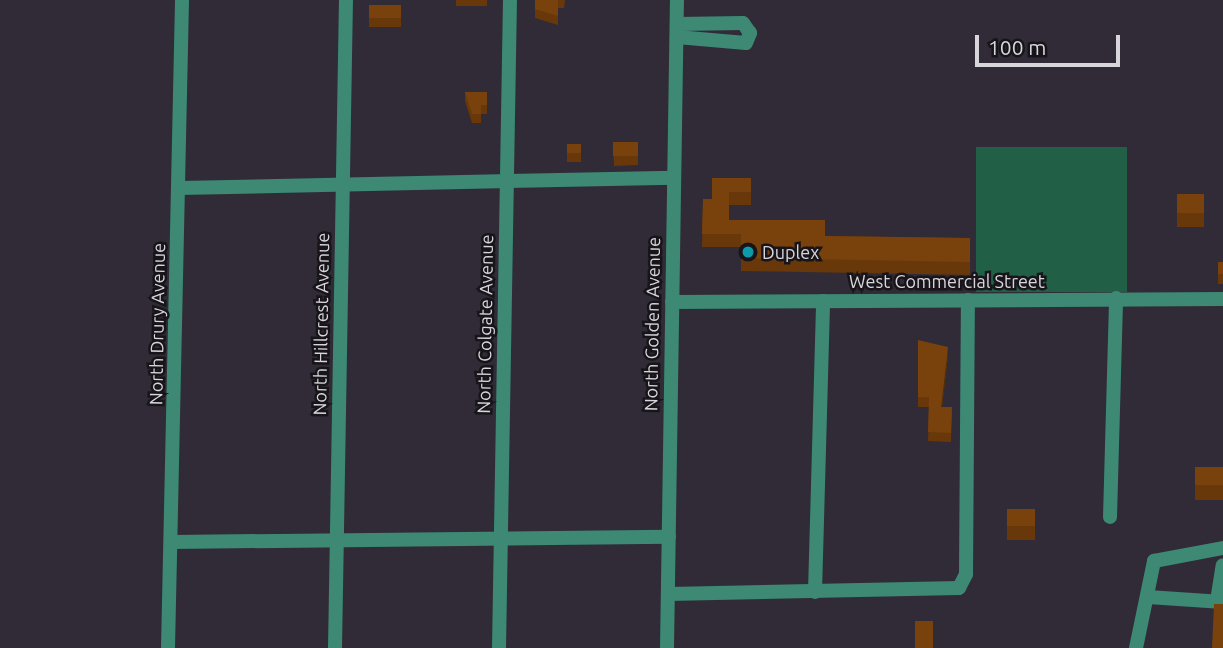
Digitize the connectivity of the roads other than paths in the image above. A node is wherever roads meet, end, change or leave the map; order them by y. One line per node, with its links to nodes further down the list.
1 (182, 0): 8 (street, North Drury Avenue)
2 (346, 0): 7 (street, North Hillcrest Avenue)
3 (510, 0): 6 (street, North Colgate Avenue)
4 (677, 0): 5 (street, North Golden Avenue)
5 (674, 178): 6 (street); 13 (street, North Golden Avenue)
6 (507, 180): 7 (street); 16 (street, North Colgate Avenue)
7 (343, 182): 8 (street); 17 (street, North Hillcrest Avenue)
8 (179, 188): 18 (street, North Drury Avenue)
9 (1116, 298): 10 (street, West Commercial Street); 11 (street, West Commercial Street); 14 (street)
10 (1223, 299)
11 (968, 300): 12 (street, West Commercial Street); 21 (street)
12 (823, 301): 13 (street, West Commercial Street); 21 (street)
13 (672, 302): 15 (street, North Golden Avenue)
14 (1110, 517)
15 (669, 537): 16 (street); 22 (street, North Golden Avenue)
16 (501, 538): 17 (street); 27 (street, North Colgate Avenue)
17 (337, 540): 18 (street); 26 (street, North Hillcrest Avenue)
18 (171, 542): 25 (street, North Drury Avenue)
19 (1223, 548): 23 (street)
20 (1223, 565): 24 (street)
21 (815, 592): 22 (street)
22 (668, 594): 28 (street, North Golden Avenue)
23 (1148, 597): 24 (street); 29 (street)
24 (1220, 601)
25 (168, 648)
26 (335, 648)
27 (499, 648)
28 (667, 648)
29 (1136, 648)

